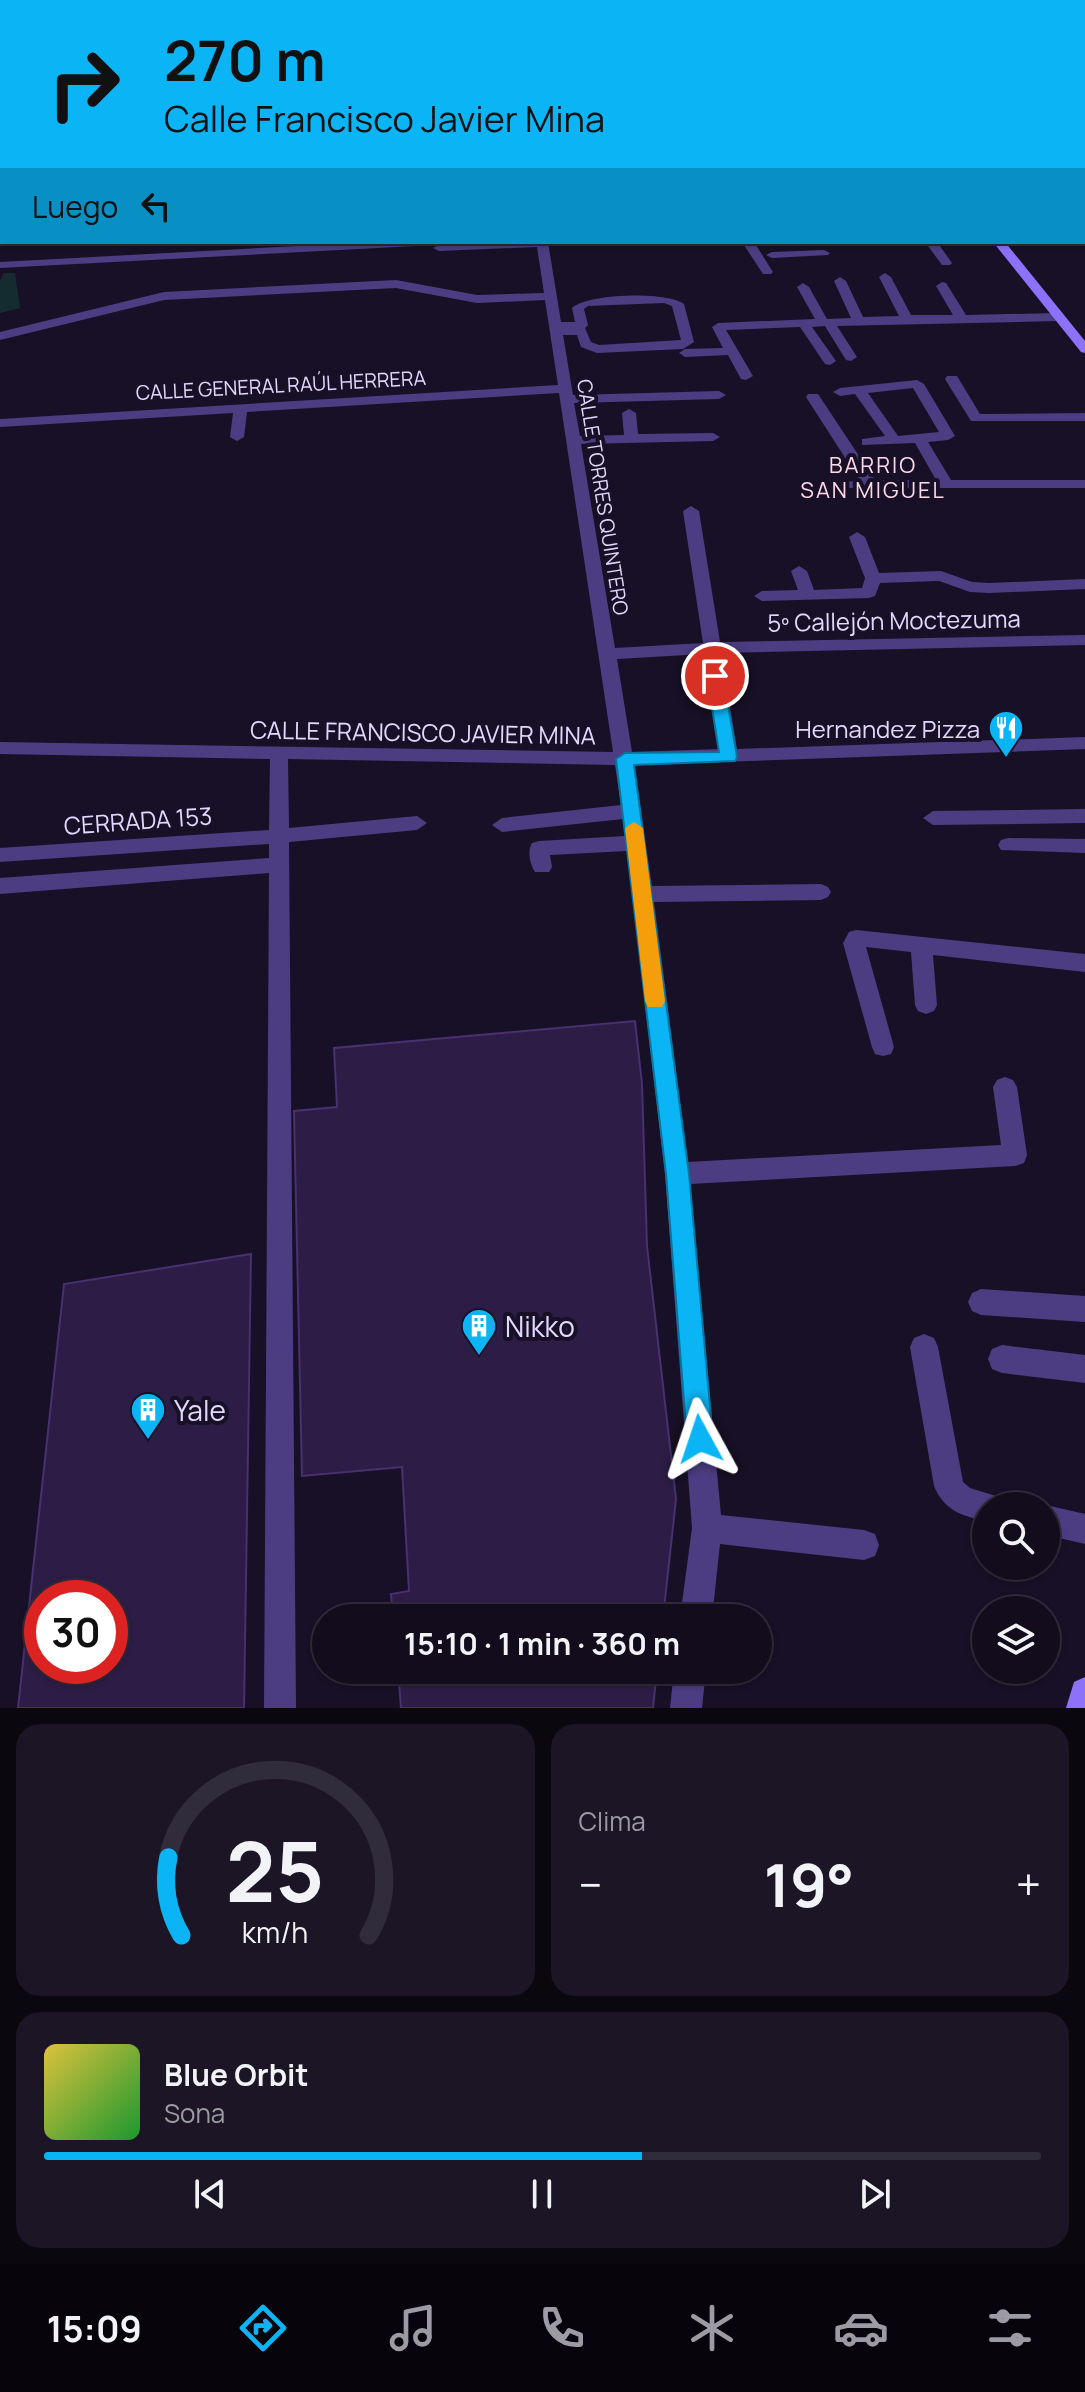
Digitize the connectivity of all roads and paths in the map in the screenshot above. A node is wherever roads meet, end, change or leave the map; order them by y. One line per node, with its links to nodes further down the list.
1 (260, 244): 11 (street)
2 (490, 244): 7 (street)
3 (542, 244): 18 (street, CALLE TORRES QUINTERO)
4 (749, 244): 9 (street)
5 (932, 244): 12 (street)
6 (1001, 244): 20 (street)
7 (437, 245): 11 (street)
8 (821, 247): 9 (street); 13 (street)
9 (787, 254): 10 (street)
10 (772, 255)
11 (0, 263)
12 (946, 263)
13 (832, 267)
14 (885, 277): 21 (street)
15 (840, 281): 22 (street)
16 (942, 286): 19 (street)
17 (803, 287): 23 (street)
18 (551, 296): 25 (street, CALLE TORRES QUINTERO); 26 (street)
19 (961, 317): 20 (street); 21 (street)
20 (1058, 317): 27 (street)
21 (907, 319): 22 (street)
22 (859, 321): 23 (street)
23 (826, 322): 24 (street); 30 (street)
24 (803, 323): 28 (street); 31 (street)
25 (556, 329): 25 (street); 36 (street, CALLE TORRES QUINTERO)
26 (0, 336)
27 (1085, 349)
28 (731, 351): 29 (street); 32 (street)
29 (685, 353)
30 (851, 357)
31 (830, 361)
32 (746, 376)
33 (952, 379): 41 (street)
34 (859, 390): 35 (street); 45 (street); 48 (street)
35 (840, 392)
36 (566, 394): 37 (street, CALLE GENERAL RAÚL HERRERA); 39 (street, CALLE GENERAL RAÚL HERRERA); 47 (street, CALLE TORRES QUINTERO)
37 (719, 395)
38 (813, 397): 50 (street)
39 (241, 407): 42 (street, CALLE GENERAL RAÚL HERRERA); 43 (street)
40 (629, 413): 46 (street)
41 (1085, 417)
42 (0, 423)
43 (237, 437)
44 (713, 437): 46 (street)
45 (919, 438): 48 (street); 51 (street)
46 (631, 439): 47 (street)
47 (574, 440): 63 (street, CALLE TORRES QUINTERO)
48 (894, 440): 49 (street)
49 (867, 442)
50 (870, 484): 51 (street); 53 (street)
51 (946, 484): 52 (street)
52 (1085, 484)
53 (844, 485)
54 (691, 511): 62 (street)
55 (857, 537): 57 (street)
56 (799, 571): 59 (street)
57 (873, 578): 58 (street); 59 (street)
58 (1085, 584)
59 (808, 595): 60 (street)
60 (762, 596)
61 (1085, 640): 62 (street, 5º Callejón Moctezuma)
62 (710, 648): 63 (street, 5º Callejón Moctezuma); 67 (street)
63 (608, 654): 68 (street, CALLE TORRES QUINTERO)
64 (1085, 743): 67 (street, CALLE FRANCISCO JAVIER MINA)
65 (0, 748): 66 (street, CALLE FRANCISCO JAVIER MINA)
66 (279, 753): 68 (street, CALLE FRANCISCO JAVIER MINA); 74 (street)
67 (729, 757): 68 (street, CALLE FRANCISCO JAVIER MINA)
68 (625, 759): 69 (street, CALLE TORRES QUINTERO)
69 (632, 811): 73 (street); 75 (street, CALLE TORRES QUINTERO)
70 (1085, 816): 71 (street)
71 (933, 818)
72 (417, 823): 74 (street, CERRADA 153)
73 (502, 825)
74 (280, 836): 78 (street, CERRADA 153); 79 (street)
75 (636, 843): 80 (street); 83 (street, CALLE TORRES QUINTERO)
76 (1008, 845): 77 (street)
77 (1085, 846)
78 (0, 855)
79 (280, 865): 81 (street); 103 (street)
80 (542, 867)
81 (0, 886)
82 (821, 892): 83 (street)
83 (641, 894): 89 (street, CALLE TORRES QUINTERO)
84 (921, 943): 85 (street); 86 (street); 87 (street)
85 (1085, 963)
86 (926, 1005)
87 (883, 1047)
88 (1005, 1087): 89 (street)
89 (677, 1174): 97 (street, CALLE TORRES QUINTERO)
90 (981, 1302): 91 (street)
91 (1085, 1309)
92 (924, 1347): 95 (street)
93 (1002, 1359): 94 (street)
94 (1085, 1369)
95 (972, 1503)
96 (1060, 1523): 98 (street)
97 (707, 1528): 99 (street); 100 (street, CALLE TORRES QUINTERO)
98 (1085, 1529)
99 (864, 1545)
100 (698, 1604)
101 (689, 1684): 104 (street)
102 (1085, 1693): 105 (street)
103 (280, 1708)
104 (686, 1708)
105 (1082, 1708)

